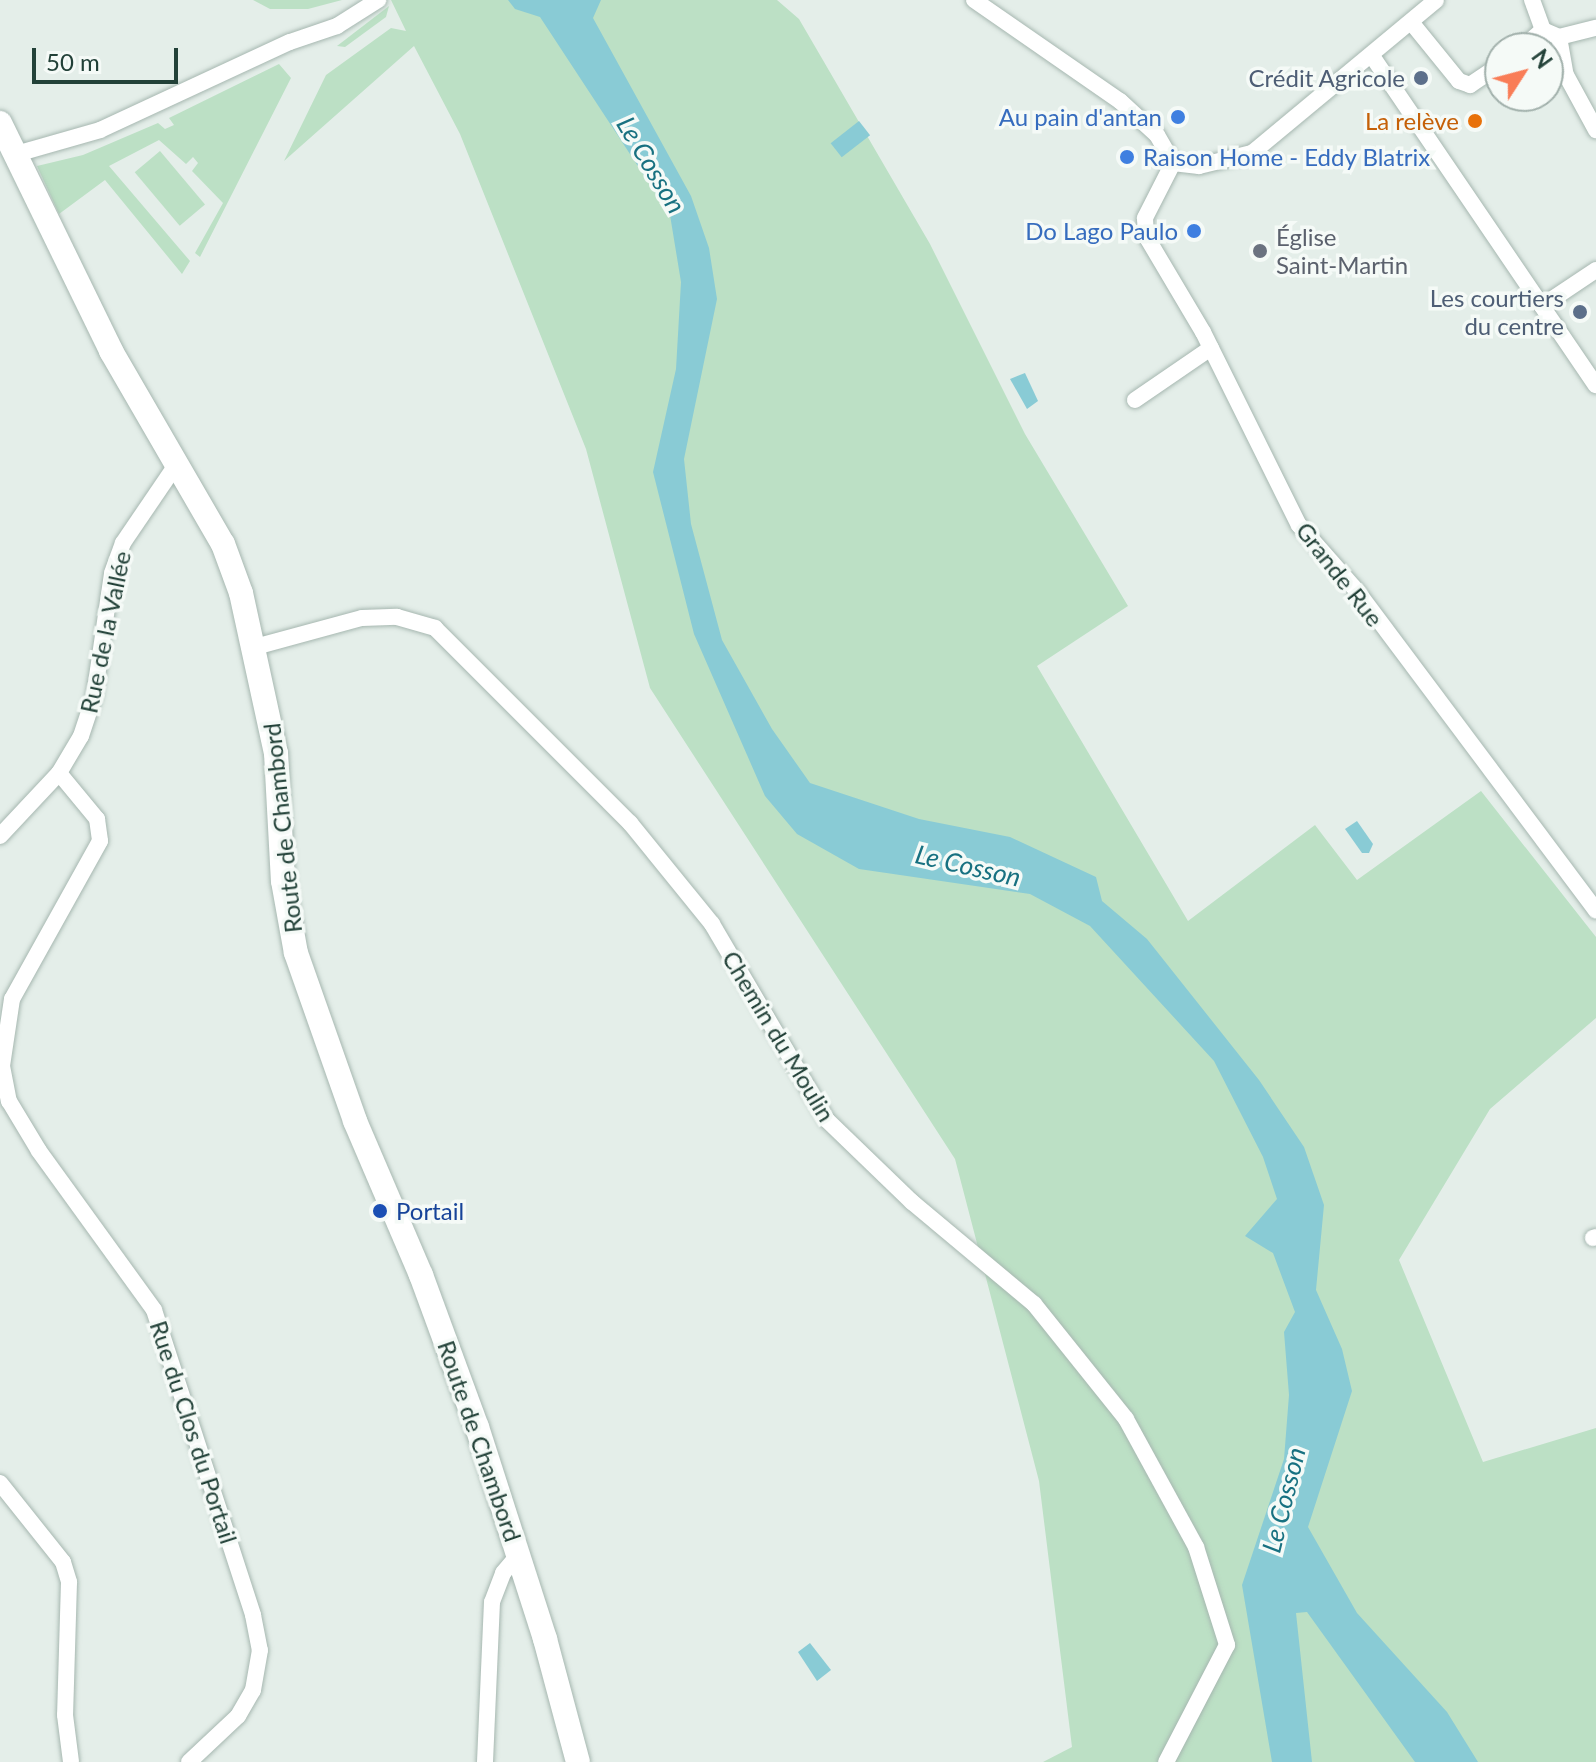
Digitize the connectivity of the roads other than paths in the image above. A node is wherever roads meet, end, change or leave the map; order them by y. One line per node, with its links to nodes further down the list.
1 (378, 0): 14 (street)
2 (974, 0): 15 (street)
3 (1436, 0): 5 (street)
4 (1532, 0): 7 (street)
5 (1411, 22): 9 (street); 11 (street)
6 (1596, 28): 8 (street)
7 (1550, 32)
8 (1564, 32)
9 (1372, 56): 15 (street); 17 (street)
10 (1564, 70): 13 (street)
11 (1484, 76)
12 (0, 123): 14 (main road, Route de Chambord)
13 (1596, 130)
14 (16, 154): 21 (main road, Route de Chambord)
15 (1173, 163): 18 (street, Grande Rue)
16 (1596, 270): 17 (street)
17 (1542, 306): 19 (street)
18 (1211, 348): 20 (street); 25 (street, Grande Rue)
19 (1596, 385)
20 (1135, 400)
21 (178, 462): 22 (main road, Route de Chambord); 23 (street, Rue de la Vallée)
22 (255, 647): 27 (main road, Route de Chambord); 32 (street, Chemin du Moulin)
23 (59, 773): 24 (street, Rue de la Vallée); 29 (street, Rue du Clos du Portail)
24 (0, 836)
25 (1596, 910)
26 (0, 1483): 28 (street)
27 (519, 1554): 30 (street); 31 (main road, Route de Chambord)
28 (71, 1762)
29 (189, 1762)
30 (485, 1762)
31 (578, 1762)
32 (1166, 1762)

